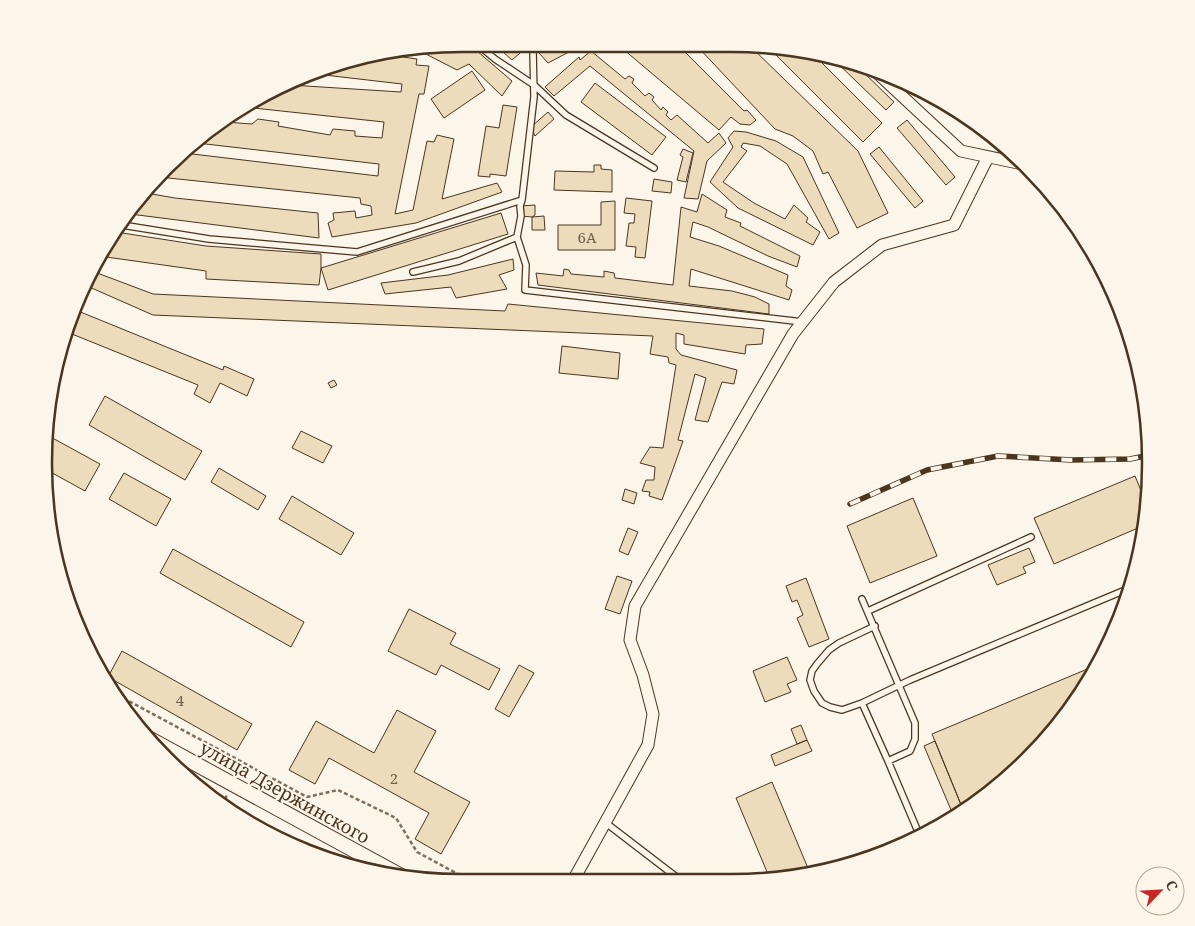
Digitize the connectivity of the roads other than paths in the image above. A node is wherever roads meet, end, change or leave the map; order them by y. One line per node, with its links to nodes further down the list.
1 (487, 52): 4 (lane)
2 (533, 52): 4 (lane)
3 (889, 84): 5 (street)
4 (534, 85): 7 (lane); 8 (lane)
5 (988, 157): 6 (street); 12 (street)
6 (1010, 162)
7 (654, 168)
8 (522, 200): 9 (lane); 10 (lane)
9 (128, 226)
10 (517, 237): 11 (lane); 12 (lane)
11 (413, 272)
12 (803, 322): 22 (street)
13 (1030, 537): 16 (lane)
14 (1122, 591): 18 (lane)
15 (862, 599): 16 (lane)
16 (868, 611): 17 (lane)
17 (874, 626): 18 (lane); 19 (lane)
18 (899, 685): 19 (lane); 21 (lane)
19 (862, 703): 21 (lane)
20 (170, 750): 24 (street, улица Дзержинского)
21 (888, 761): 23 (lane)
22 (606, 823): 25 (street); 26 (lane)
23 (917, 829)
24 (383, 866)
25 (577, 874)
26 (672, 874)

